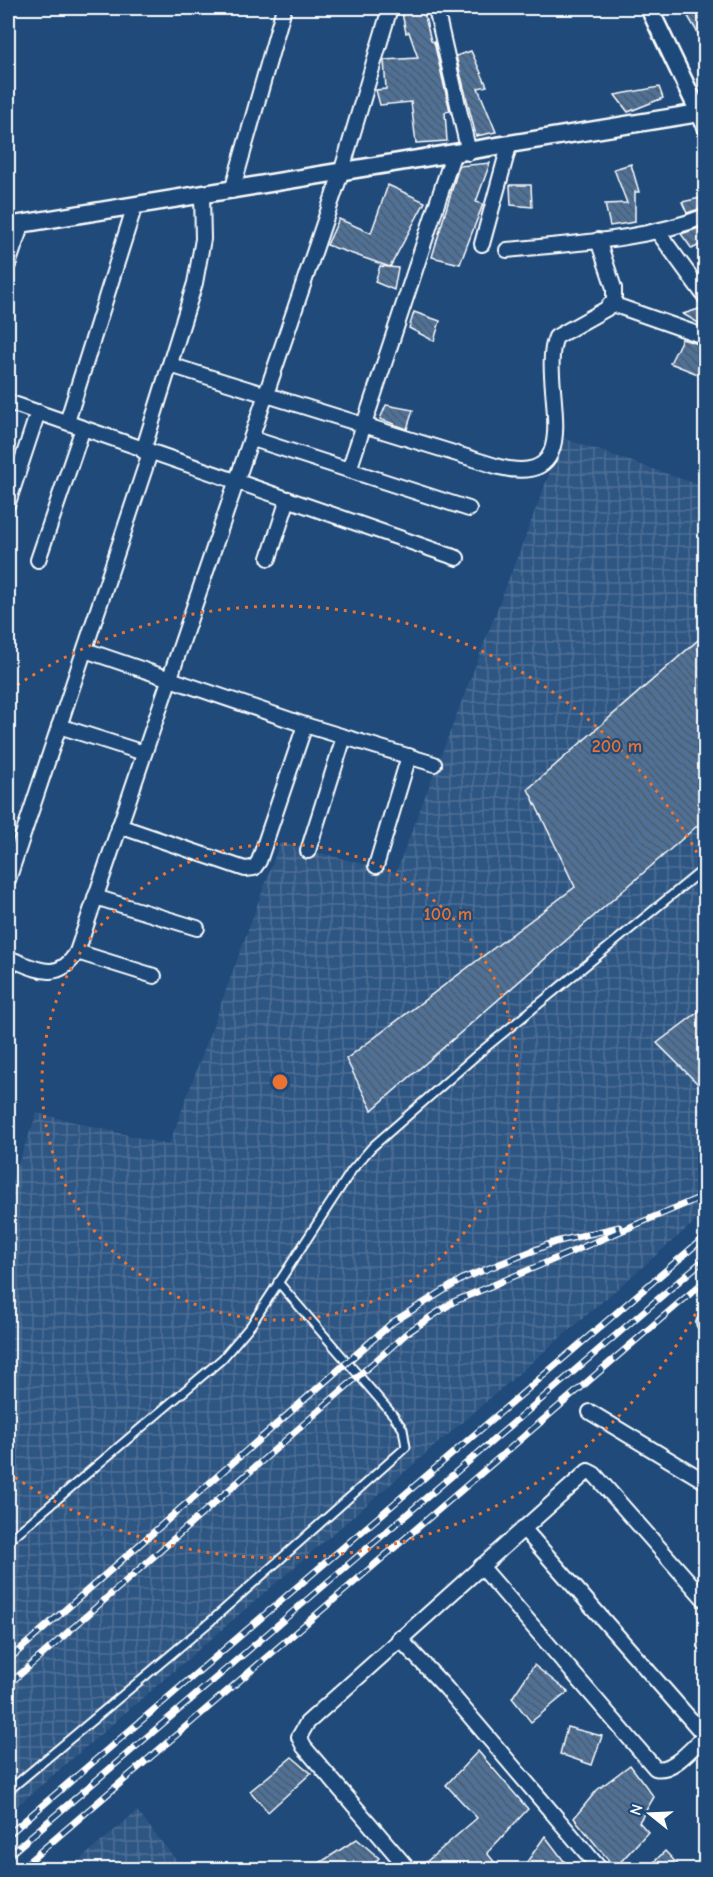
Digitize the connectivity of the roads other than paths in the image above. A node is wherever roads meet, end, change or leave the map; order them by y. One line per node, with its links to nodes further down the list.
1 (284, 8): 9 (street)
2 (390, 8): 8 (street)
3 (649, 8): 5 (street)
4 (437, 13): 7 (street)
5 (702, 120): 6 (street)
6 (509, 146): 7 (street); 16 (street)
7 (461, 154): 8 (street); 27 (street)
8 (341, 173): 9 (street); 23 (street)
9 (232, 190): 10 (street)
10 (202, 195): 11 (street); 22 (street)
11 (135, 205): 13 (street); 26 (street)
12 (705, 216): 14 (street)
13 (15, 225): 18 (street)
14 (658, 232): 15 (street); 19 (street)
15 (598, 240): 17 (street); 20 (street)
16 (482, 244)
17 (507, 250)
18 (8, 265)
19 (705, 298)
20 (612, 304): 21 (street); 27 (street)
21 (705, 337)
22 (170, 365): 23 (street); 30 (street)
23 (267, 395): 27 (street); 29 (street)
24 (8, 402): 25 (street)
25 (38, 412): 26 (street); 34 (street)
26 (67, 422): 28 (street)
27 (364, 425): 31 (street)
28 (83, 428): 30 (street); 38 (street)
29 (253, 439): 31 (street); 32 (street)
30 (147, 452): 32 (street); 39 (street)
31 (349, 470): 35 (street)
32 (237, 481): 33 (street); 40 (street)
33 (288, 499): 36 (street); 37 (street)
34 (8, 503)
35 (469, 509)
36 (269, 558)
37 (457, 558)
38 (38, 560)
39 (85, 650): 40 (street); 42 (street)
40 (170, 680): 41 (street); 44 (street)
41 (305, 725): 43 (street); 47 (street)
42 (59, 726): 44 (street); 51 (street)
43 (344, 737): 45 (street); 48 (street)
44 (144, 753): 47 (street)
45 (409, 756): 46 (street); 49 (street)
46 (434, 764)
47 (119, 826): 52 (street)
48 (308, 850)
49 (376, 866)
50 (705, 867): 57 (lane)
51 (8, 880)
52 (95, 897): 53 (street); 54 (street)
53 (197, 928)
54 (76, 952): 55 (street); 56 (street)
55 (8, 958)
56 (154, 976)
57 (278, 1282): 61 (lane); 66 (lane)
58 (590, 1412): 59 (street)
59 (705, 1482)
60 (523, 1528): 62 (street); 63 (street); 65 (street)
61 (8, 1541)
62 (481, 1566): 64 (street); 65 (street)
63 (705, 1601)
64 (399, 1638): 67 (street); 68 (street)
65 (705, 1736)
66 (8, 1791)
67 (409, 1869)
68 (601, 1869)

